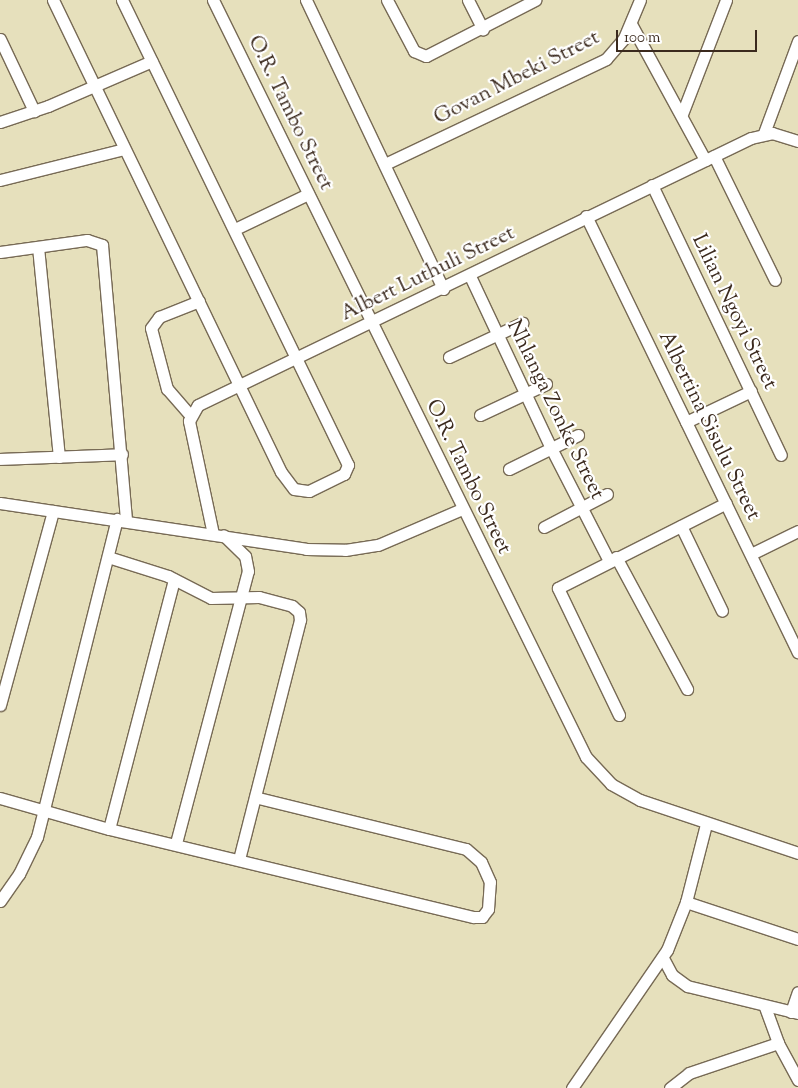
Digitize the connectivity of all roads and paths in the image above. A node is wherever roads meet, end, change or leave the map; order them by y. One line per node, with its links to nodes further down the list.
1 (53, 0): 15 (street)
2 (122, 0): 14 (street)
3 (213, 0): 26 (street, O.R. Tambo Street)
4 (306, 0): 23 (street)
5 (387, 0): 11 (street)
6 (468, 0): 11 (street)
7 (535, 0): 11 (street)
8 (640, 0): 10 (street, Govan Mbeki Street)
9 (726, 0): 17 (street)
10 (631, 24): 17 (street); 23 (street, Govan Mbeki Street)
11 (483, 29)
12 (0, 39): 16 (street)
13 (798, 41): 19 (street)
14 (152, 61): 15 (street); 28 (street)
15 (94, 86): 16 (street); 21 (street)
16 (34, 111): 18 (street)
17 (682, 114): 22 (street)
18 (0, 122)
19 (764, 133): 20 (street); 22 (street, Albert Luthuli Street)
20 (798, 141)
21 (124, 149): 24 (street); 34 (street)
22 (709, 158): 25 (street, Albert Luthuli Street); 32 (street)
23 (385, 164): 33 (street)
24 (0, 180)
25 (652, 184): 27 (street, Albert Luthuli Street); 42 (street, Lilian Ngoyi Street)
26 (308, 194): 28 (street); 35 (street, O.R. Tambo Street)
27 (586, 216): 31 (street, Albert Luthuli Street); 46 (street, Albertina Sisulu Street)
28 (235, 229): 38 (street)
29 (38, 247): 30 (street); 49 (street); 51 (street)
30 (0, 252)
31 (470, 276): 33 (street, Albert Luthuli Street); 37 (street, Nhlanga Zonke Street)
32 (776, 280)
33 (442, 289): 35 (street, Albert Luthuli Street)
34 (200, 301): 40 (street); 44 (street)
35 (372, 323): 38 (street, Albert Luthuli Street); 58 (street, O.R. Tambo Street)
36 (522, 323): 37 (street)
37 (497, 334): 39 (street); 43 (street, Nhlanga Zonke Street)
38 (298, 357): 40 (street, Albert Luthuli Street); 40 (street)
39 (449, 357)
40 (240, 384): 44 (street, Albert Luthuli Street)
41 (546, 384): 43 (street)
42 (751, 391): 46 (street); 50 (street, Lilian Ngoyi Street)
43 (526, 394): 45 (street); 48 (street, Nhlanga Zonke Street)
44 (190, 415): 64 (street)
45 (480, 415)
46 (686, 422): 56 (street, Albertina Sisulu Street)
47 (578, 435): 48 (street)
48 (551, 448): 53 (street); 57 (street, Nhlanga Zonke Street)
49 (122, 454): 51 (street); 60 (street)
50 (781, 455)
51 (59, 457): 52 (street)
52 (0, 459)
53 (509, 470)
54 (607, 494): 57 (street)
55 (0, 503): 59 (street)
56 (726, 504): 61 (street); 65 (street, Albertina Sisulu Street)
57 (582, 507): 62 (street); 67 (street, Nhlanga Zonke Street)
58 (462, 509): 64 (street); 78 (street, O.R. Tambo Street)
59 (53, 511): 60 (street); 73 (street)
60 (122, 519): 64 (street); 66 (street)
61 (681, 526): 67 (street); 70 (street)
62 (544, 527)
63 (798, 530): 65 (street)
64 (218, 534): 69 (street)
65 (750, 554): 71 (street, Albertina Sisulu Street)
66 (108, 557): 68 (street); 77 (street)
67 (613, 559): 72 (street, Nhlanga Zonke Street); 74 (street)
68 (174, 580): 69 (street); 79 (street)
69 (240, 598): 75 (street); 80 (street)
70 (722, 611)
71 (798, 652)
72 (687, 689)
73 (0, 705)
74 (620, 716)
75 (255, 797): 82 (street); 82 (street)
76 (0, 798): 77 (street)
77 (45, 811): 79 (street); 83 (street)
78 (706, 824): 81 (street, O.R. Tambo Street); 84 (street)
79 (110, 828): 80 (street)
80 (176, 844): 82 (street)
81 (798, 853)
82 (239, 859)
83 (0, 901)
84 (686, 902): 85 (street); 86 (street)
85 (798, 939)
86 (663, 958): 88 (street); 92 (street)
87 (798, 992): 89 (street)
88 (764, 1006): 89 (street); 90 (street)
89 (794, 1012)
90 (778, 1043): 91 (street); 93 (street)
91 (798, 1080)
92 (572, 1088)
93 (670, 1088)

